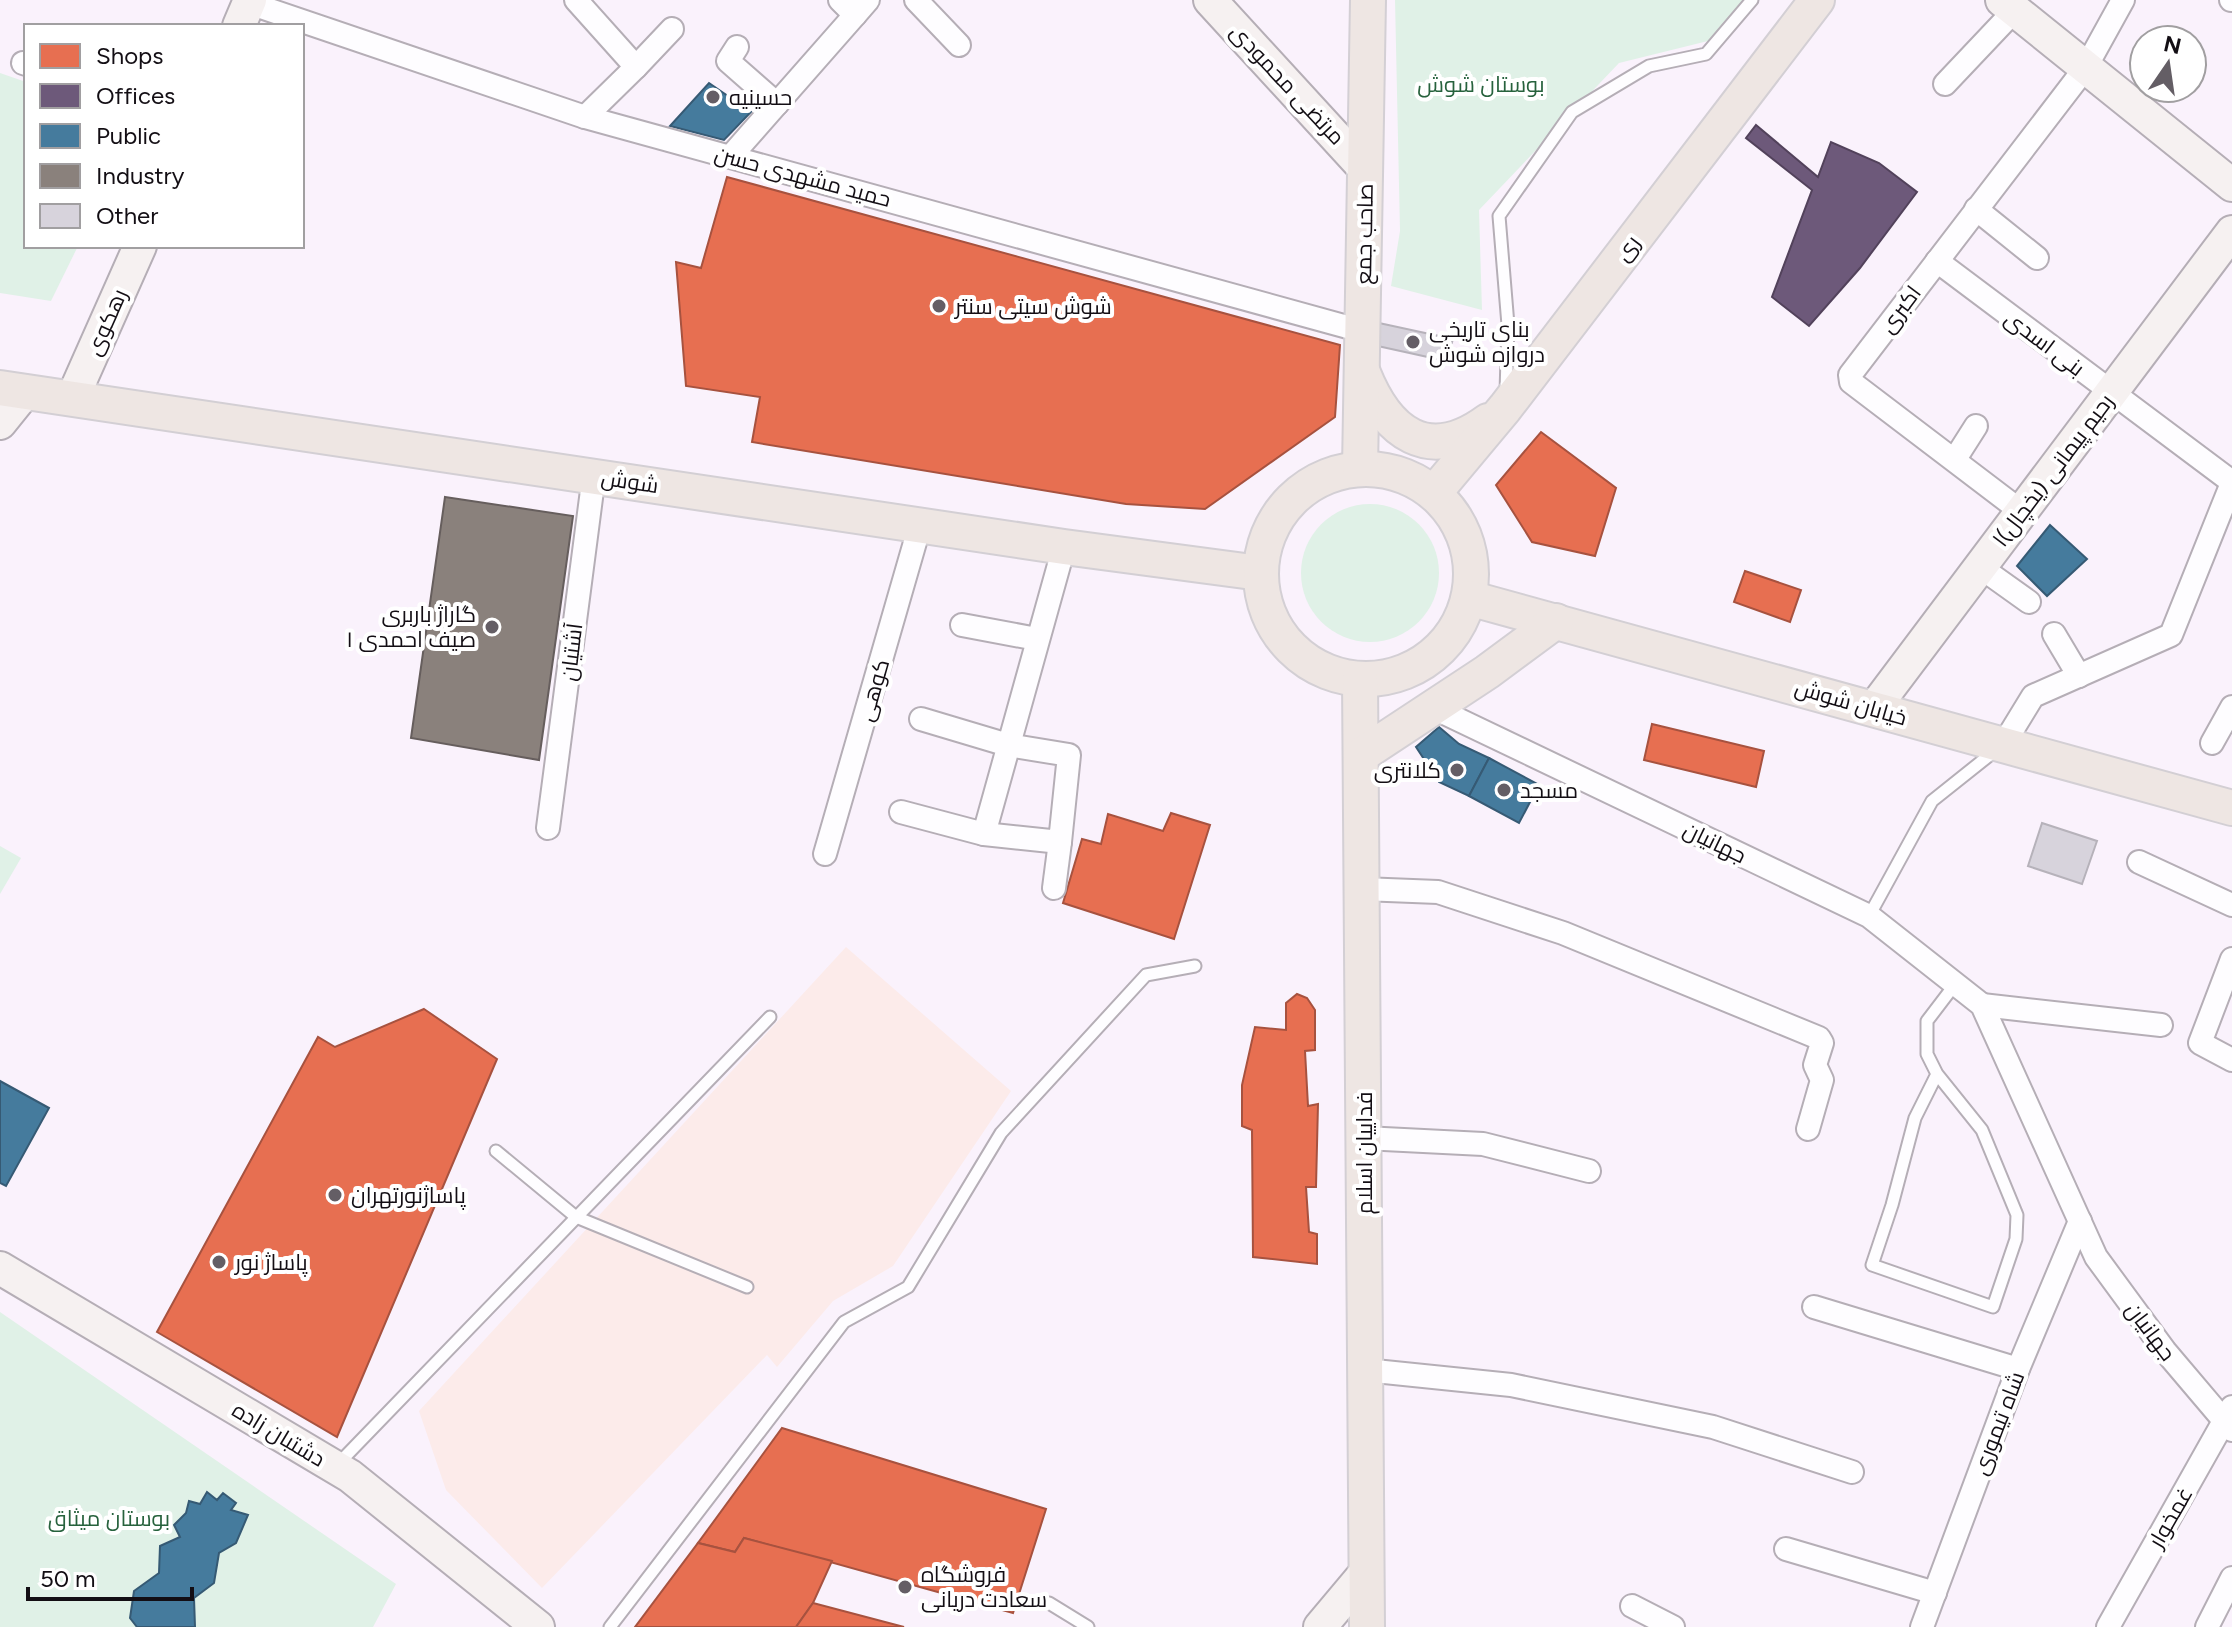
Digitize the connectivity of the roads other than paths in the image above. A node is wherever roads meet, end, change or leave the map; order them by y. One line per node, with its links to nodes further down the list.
1 (576, 0): 16 (street)
2 (916, 0): 14 (street)
3 (1210, 0): 22 (street, مرتضی محمودی)
4 (1368, 0): 22 (main road, صاحب جمع)
5 (1752, 0): 34 (lane)
6 (1817, 0): 34 (main road, ری)
7 (2123, 0): 17 (street, اکبری)
8 (854, 5): 19 (street)
9 (2009, 5): 17 (street); 18 (street)
10 (245, 7): 11 (street, حمید مشهدی حسن)
11 (298, 24)
12 (304, 26): 20 (street, حمید مشهدی حسن)
13 (672, 29): 16 (street)
14 (959, 45)
15 (737, 47): 19 (street)
16 (636, 67): 20 (street)
17 (2086, 67): 23 (street); 24 (street, اکبری)
18 (1945, 84)
19 (777, 104): 21 (street)
20 (585, 117): 21 (street, حمید مشهدی حسن)
21 (731, 156): 29 (street, حمید مشهدی حسن)
22 (1365, 169): 29 (main road, صاحب جمع)
23 (2232, 185)
24 (1976, 209): 27 (street); 28 (street, اکبری)
25 (2232, 232): 32 (street, رحیم پیمانی (یخچال)ا)
26 (139, 248): 33 (street, رهکوی)
27 (2037, 258)
28 (1937, 261): 32 (street, بنی اسدی); 37 (street, اکبری)
29 (1362, 331): 30 (main road, صاحب جمع)
30 (1361, 369): 34 (main road); 38 (main road, صاحب جمع)
31 (12, 390): 33 (main road, شوش); 35 (street)
32 (2111, 393): 40 (street, بنی اسدی); 42 (street, رحیم پیمانی (یخچال)ا)
33 (72, 399): 39 (main road, شوش)
34 (1505, 408): 41 (main road, ری)
35 (0, 423)
36 (1976, 426): 37 (street)
37 (1955, 459): 42 (street, اکبری)
38 (1360, 469): 41 (main road); 46 (main road)
39 (594, 475): 43 (main road, شوش); 65 (street, آشتیان)
40 (2232, 482): 53 (street)
41 (1434, 493): 47 (main road)
42 (2022, 512): 45 (street, رحیم پیمانی (یخچال)ا)
43 (920, 525): 44 (main road, شوش); 68 (street, کوهی)
44 (1064, 547): 46 (main road, شوش); 52 (street)
45 (1980, 567): 48 (street); 57 (street, رحیم پیمانی (یخچال)ا)
46 (1260, 573): 54 (main road)
47 (1469, 598): 49 (main road, خیابان شوش); 54 (main road)
48 (2029, 602)
49 (1556, 621): 55 (main road); 57 (main road, خیابان شوش)
50 (962, 625): 52 (street)
51 (2054, 634): 53 (street)
52 (1037, 639): 60 (street)
53 (2079, 676): 61 (street)
54 (1360, 679): 62 (main road, فداییان اسلام)
55 (1432, 707): 62 (main road); 73 (street, جهانیان)
56 (2232, 707): 59 (street)
57 (1874, 708): 61 (main road, خیابان شوش)
58 (921, 719): 60 (street)
59 (2212, 743)
60 (1008, 745): 66 (street); 67 (street)
61 (2003, 745): 63 (main road, خیابان شوش); 73 (lane)
62 (1361, 755): 71 (main road, فداییان اسلام)
63 (2232, 808)
64 (901, 812): 66 (street)
65 (548, 828)
66 (984, 834): 67 (street)
67 (1060, 842): 70 (street)
68 (825, 854)
69 (2139, 862): 72 (street)
70 (1054, 888)
71 (1362, 889): 83 (street); 84 (main road, فداییان اسلام)
72 (2232, 905)
73 (1869, 916): 76 (street, جهانیان)
74 (2232, 959): 77 (street)
75 (1195, 966): 104 (lane)
76 (1956, 983): 78 (street, جهانیان); 82 (lane)
77 (2225, 998): 81 (street)
78 (1982, 1005): 80 (street); 88 (street, جهانیان)
79 (770, 1017): 87 (lane)
80 (2161, 1025)
81 (2232, 1060)
82 (1937, 1074): 82 (lane)
83 (1808, 1129)
84 (1364, 1138): 86 (street); 93 (main road, فداییان اسلام)
85 (496, 1151): 87 (lane)
86 (1589, 1171)
87 (576, 1217): 90 (lane); 95 (lane)
88 (2080, 1221): 92 (street, شاه تیموری); 94 (street, جهانیان)
89 (0, 1268): 95 (street, دشتبان زاده)
90 (747, 1287)
91 (1814, 1307): 92 (street)
92 (2018, 1369): 100 (street, شاه تیموری)
93 (1365, 1370): 96 (street); 98 (main road, فداییان اسلام)
94 (2229, 1420): 110 (street, غمخوار)
95 (335, 1467): 103 (street, دشتبان زاده)
96 (1852, 1472)
97 (1786, 1549): 100 (street)
98 (1367, 1571): 106 (street); 107 (main road, فداییان اسلام)
99 (2232, 1578): 111 (street)
100 (1935, 1593): 109 (street, شاه تیموری)
101 (1049, 1603): 105 (lane)
102 (1632, 1606): 108 (street)
103 (538, 1627)
104 (610, 1627)
105 (1088, 1627)
106 (1320, 1627)
107 (1367, 1627)
108 (1673, 1627)
109 (1922, 1627)
110 (2108, 1627)
111 (2207, 1627)

